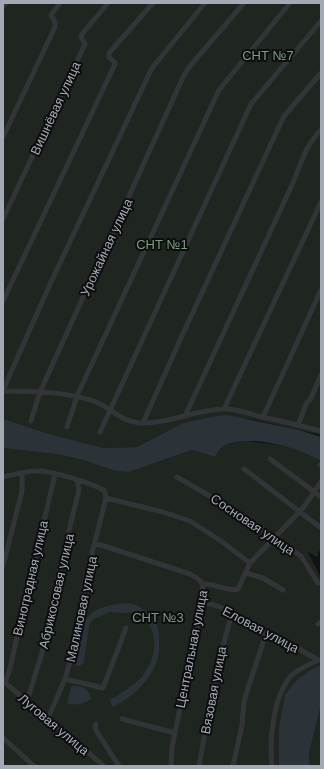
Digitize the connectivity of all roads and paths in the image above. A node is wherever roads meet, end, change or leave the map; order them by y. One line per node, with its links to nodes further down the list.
1 (6, 3): 8 (street)
2 (60, 3): 12 (street)
3 (108, 3): 14 (street, Вишнёвая улица)
4 (152, 3): 16 (street)
5 (205, 3): 18 (street)
6 (244, 3): 19 (street, Урожайная улица)
7 (290, 3): 20 (street)
8 (3, 7)
9 (321, 21): 22 (street)
10 (321, 73): 26 (street)
11 (321, 130): 23 (street)
12 (3, 137)
13 (321, 202): 21 (street)
14 (3, 219)
15 (321, 290): 24 (street)
16 (3, 301)
17 (321, 375): 27 (street)
18 (3, 390): 19 (street)
19 (40, 392): 20 (street); 25 (street, Урожайная улица)
20 (77, 396): 22 (street); 28 (street)
21 (224, 409): 23 (street); 24 (street)
22 (109, 410): 26 (street); 30 (street)
23 (185, 416): 26 (street)
24 (263, 417): 27 (street)
25 (31, 420)
26 (143, 423)
27 (298, 425): 29 (street)
28 (67, 427)
29 (321, 431)
30 (100, 432)
31 (270, 459): 39 (street)
32 (244, 469): 42 (street)
33 (22, 473): 34 (street); 36 (street); 47 (street)
34 (55, 474): 37 (street); 58 (street, Виноградная улица)
35 (177, 476): 44 (street, Сосновая улица)
36 (3, 477)
37 (77, 480): 41 (street); 59 (street, Абрикосовая улица)
38 (321, 482): 39 (street, Центральная улица)
39 (314, 492): 40 (street); 42 (street, Центральная улица)
40 (321, 497)
41 (106, 498): 45 (street, Малиновая улица); 46 (street)
42 (299, 511): 43 (street); 44 (street, Центральная улица)
43 (321, 528)
44 (275, 537): 46 (street, Центральная улица); 49 (street, Сосновая улица)
45 (96, 544): 50 (street); 57 (street, Малиновая улица)
46 (250, 563): 48 (street, Центральная улица)
47 (3, 566)
48 (246, 573): 50 (street, Центральная улица); 51 (street)
49 (318, 583)
50 (203, 584): 52 (street, Центральная улица)
51 (283, 590)
52 (202, 604): 53 (street, Еловая улица); 63 (street, Центральная улица)
53 (231, 616): 55 (street, Еловая улица); 69 (street, Вязовая улица)
54 (126, 628): 57 (street)
55 (266, 634): 56 (street, Еловая улица); 70 (street)
56 (319, 660): 71 (street)
57 (65, 679): 60 (street, Малиновая улица)
58 (4, 682): 59 (street, Луговая улица)
59 (27, 701): 60 (street, Луговая улица)
60 (48, 718): 66 (street, Луговая улица)
61 (122, 719): 63 (street)
62 (96, 724): 67 (street)
63 (175, 733): 68 (street, Центральная улица)
64 (3, 738): 65 (street)
65 (34, 766)
66 (104, 766)
67 (118, 766)
68 (171, 766)
69 (199, 766)
70 (233, 766)
71 (272, 766)

